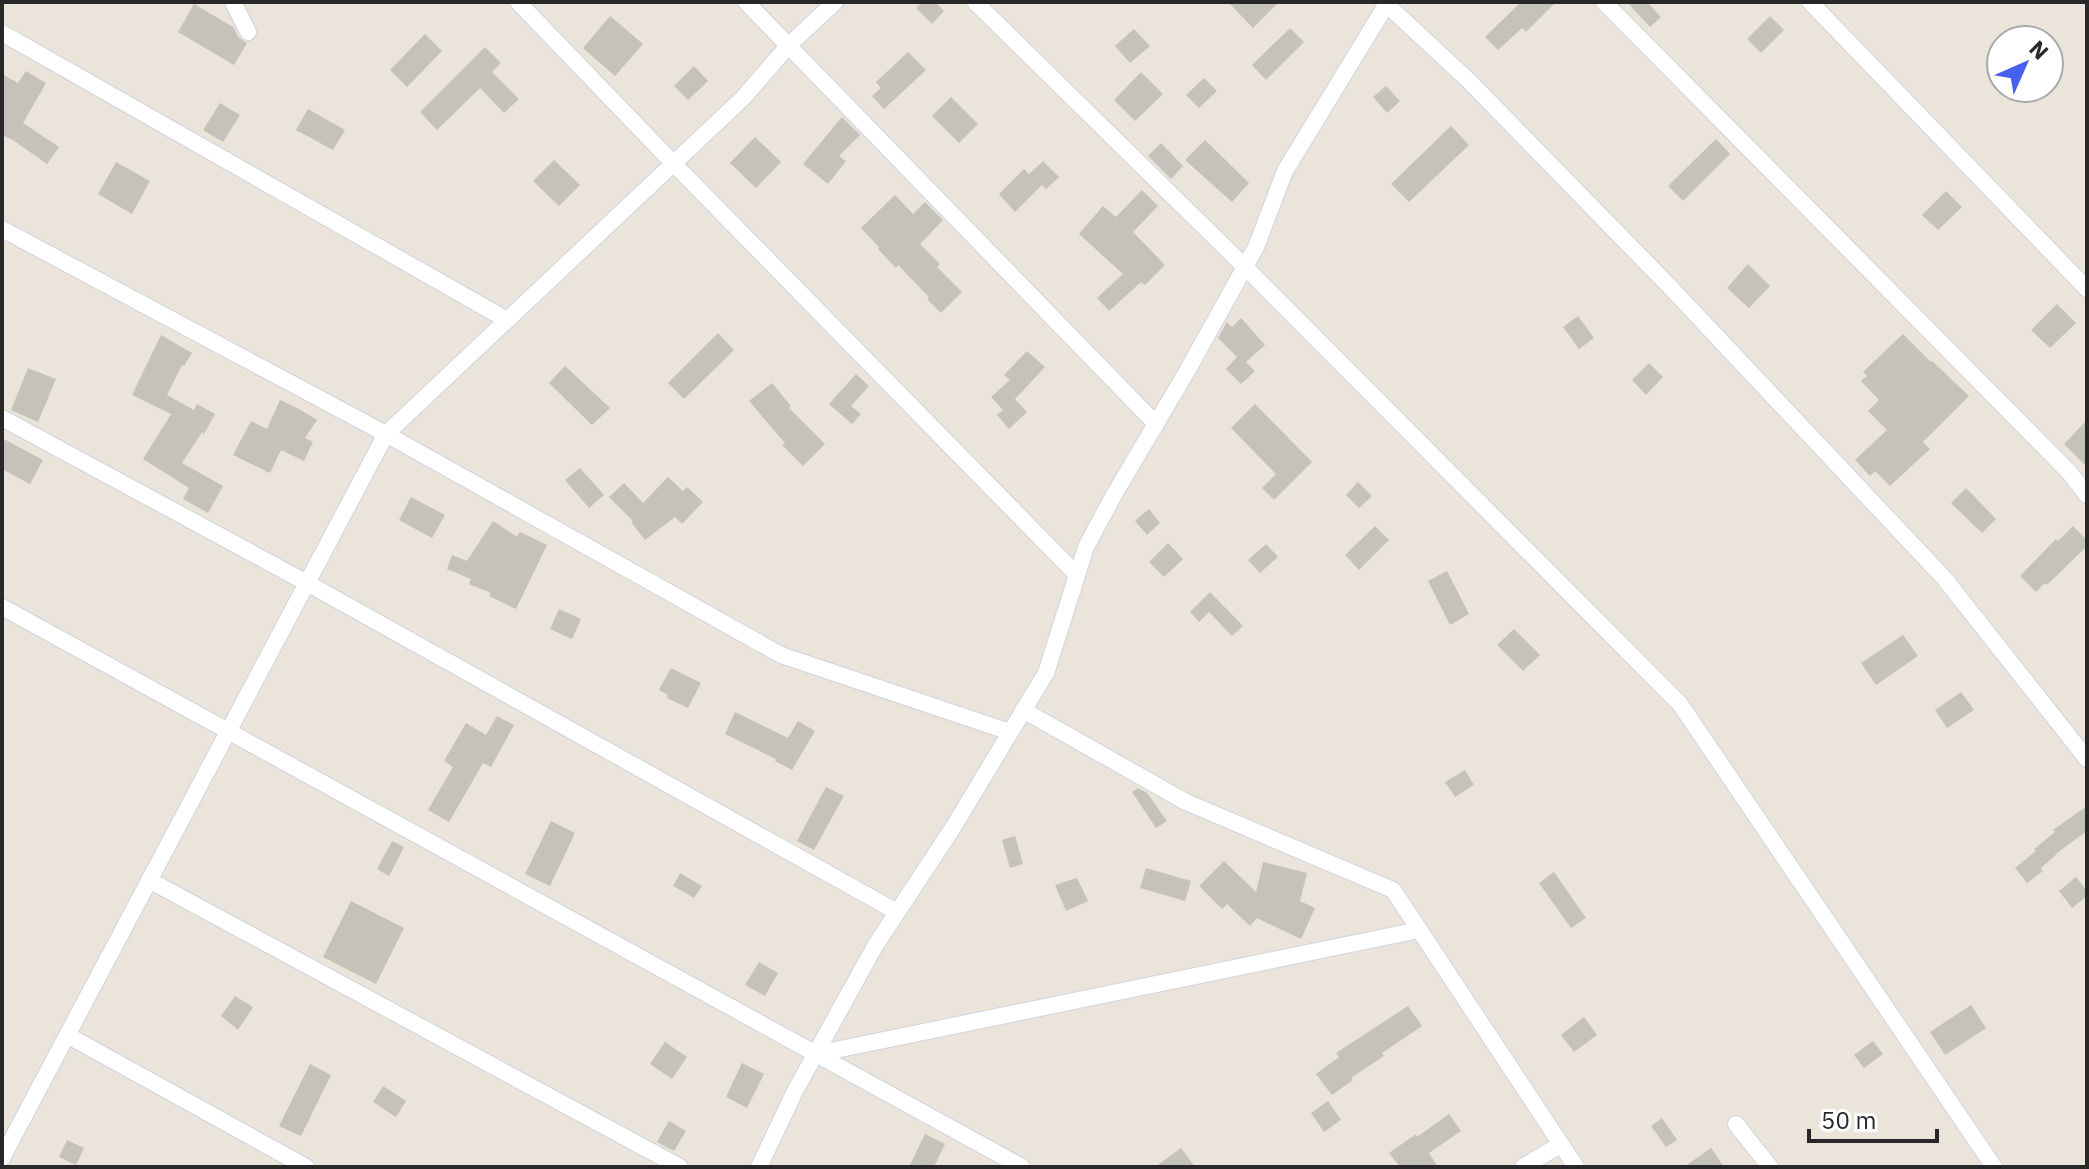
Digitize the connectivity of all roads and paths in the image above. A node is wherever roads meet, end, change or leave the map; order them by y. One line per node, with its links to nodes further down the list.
1 (233, 2): 9 (street)
2 (518, 2): 12 (street)
3 (746, 2): 11 (street)
4 (835, 2): 11 (street)
5 (975, 2): 14 (street)
6 (1604, 2): 20 (street)
7 (1810, 2): 15 (street)
8 (1385, 3): 14 (street); 27 (street)
9 (248, 32)
10 (2, 33): 16 (street)
11 (788, 46): 12 (street); 18 (street)
12 (673, 163): 16 (street); 21 (street)
13 (2, 229): 19 (street)
14 (1245, 267): 18 (street); 43 (street)
15 (2087, 289)
16 (507, 320): 19 (street)
17 (2, 418): 22 (street)
18 (1156, 424): 21 (street)
19 (386, 434): 22 (street); 26 (street)
20 (2087, 495)
21 (1077, 575): 24 (street)
22 (307, 583): 25 (street); 29 (street)
23 (2, 607): 25 (street)
24 (1023, 710): 26 (street); 30 (street)
25 (228, 731): 28 (street); 32 (street)
26 (1010, 732): 29 (street)
27 (2087, 759)
28 (149, 880): 31 (street); 37 (street)
29 (897, 912): 32 (street)
30 (1419, 930): 32 (street); 34 (street)
31 (67, 1035): 35 (street); 36 (street)
32 (816, 1054): 38 (street); 39 (street)
33 (1736, 1124): 42 (street)
34 (1560, 1145): 40 (street); 41 (street)
35 (2, 1158)
36 (306, 1167)
37 (680, 1167)
38 (759, 1167)
39 (1022, 1167)
40 (1523, 1167)
41 (1576, 1167)
42 (1770, 1167)
43 (1994, 1167)

